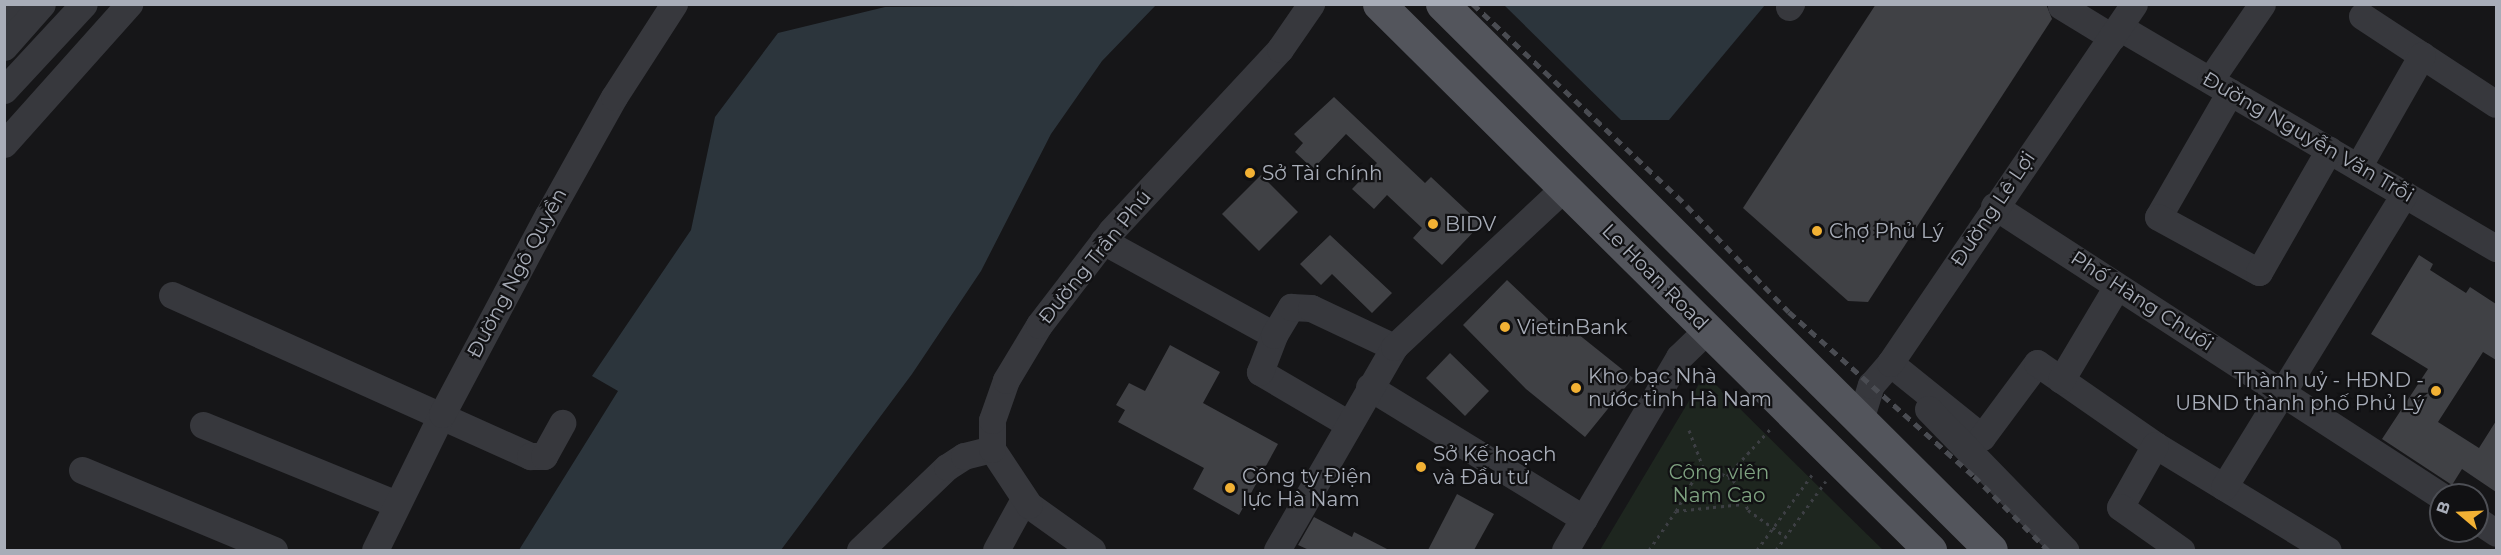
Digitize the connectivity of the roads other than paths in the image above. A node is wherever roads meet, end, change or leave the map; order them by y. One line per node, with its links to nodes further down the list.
1 (84, 4): 16 (street)
2 (129, 4): 18 (street)
3 (1311, 4): 24 (street, Đường Trần Phú)
4 (1379, 4): 21 (main road, Le Hoan Road)
5 (1442, 4): 37 (main road)
6 (2134, 4): 12 (street, Đường Lê Lợi)
7 (2262, 4): 15 (street)
8 (2061, 6): 12 (street, Đường Nguyễn Văn Trỗi)
9 (666, 8): 36 (street, Đường Ngô Quyền)
10 (24, 12): 13 (street)
11 (2362, 16): 14 (street)
12 (2116, 32): 15 (street, Đường Nguyễn Văn Trỗi); 23 (street, Đường Lê Lợi)
13 (4, 47)
14 (2422, 55): 17 (street); 20 (street)
15 (2220, 86): 19 (street, Đường Nguyễn Văn Trỗi); 19 (street)
16 (4, 90)
17 (2496, 104)
18 (4, 144)
19 (2329, 150): 20 (street, Đường Nguyễn Văn Trỗi)
20 (2358, 166): 22 (street, Đường Nguyễn Văn Trỗi)
21 (1564, 188): 28 (main road, Le Hoan Road); 30 (street)
22 (2404, 194): 25 (street, Đường Nguyễn Văn Trỗi); 35 (street)
23 (1994, 206): 26 (street, Phố Hàng Chuối); 31 (street, Đường Lê Lợi)
24 (1103, 241): 29 (street); 42 (street, Đường Trần Phú)
25 (2496, 248)
26 (2117, 286): 32 (street); 35 (street, Phố Hàng Chuối)
27 (172, 296): 36 (street)
28 (1708, 329): 43 (main road, Le Hoan Road); 49 (street)
29 (1274, 335): 30 (street); 39 (street)
30 (1394, 347): 33 (street)
31 (1890, 363): 34 (street); 37 (street, Đường Lê Lợi)
32 (2061, 380): 34 (street); 41 (street)
33 (1369, 387): 39 (street); 49 (street)
34 (1924, 391): 59 (street)
35 (2286, 393): 45 (street); 46 (street, Phố Hàng Chuối)
36 (442, 414): 38 (street); 48 (street, Đường Ngô Quyền)
37 (1861, 417): 43 (main road); 58 (main road)
38 (562, 423)
39 (1347, 423): 55 (street)
40 (203, 425): 48 (street)
41 (2156, 445): 45 (street); 60 (street)
42 (992, 448): 47 (street); 52 (street)
43 (1835, 455): 57 (main road, Le Hoan Road)
44 (82, 470): 50 (street)
45 (2224, 487): 61 (street)
46 (2429, 488)
47 (1024, 499): 53 (street); 54 (street)
48 (397, 504): 51 (street, Đường Ngô Quyền)
49 (1584, 519): 56 (street)
50 (274, 550)
51 (375, 550)
52 (860, 550)
53 (996, 550)
54 (1092, 550)
55 (1277, 550)
56 (1565, 550)
57 (1930, 550)
58 (1991, 550)
59 (2065, 550)
60 (2181, 550)
61 (2328, 550)

